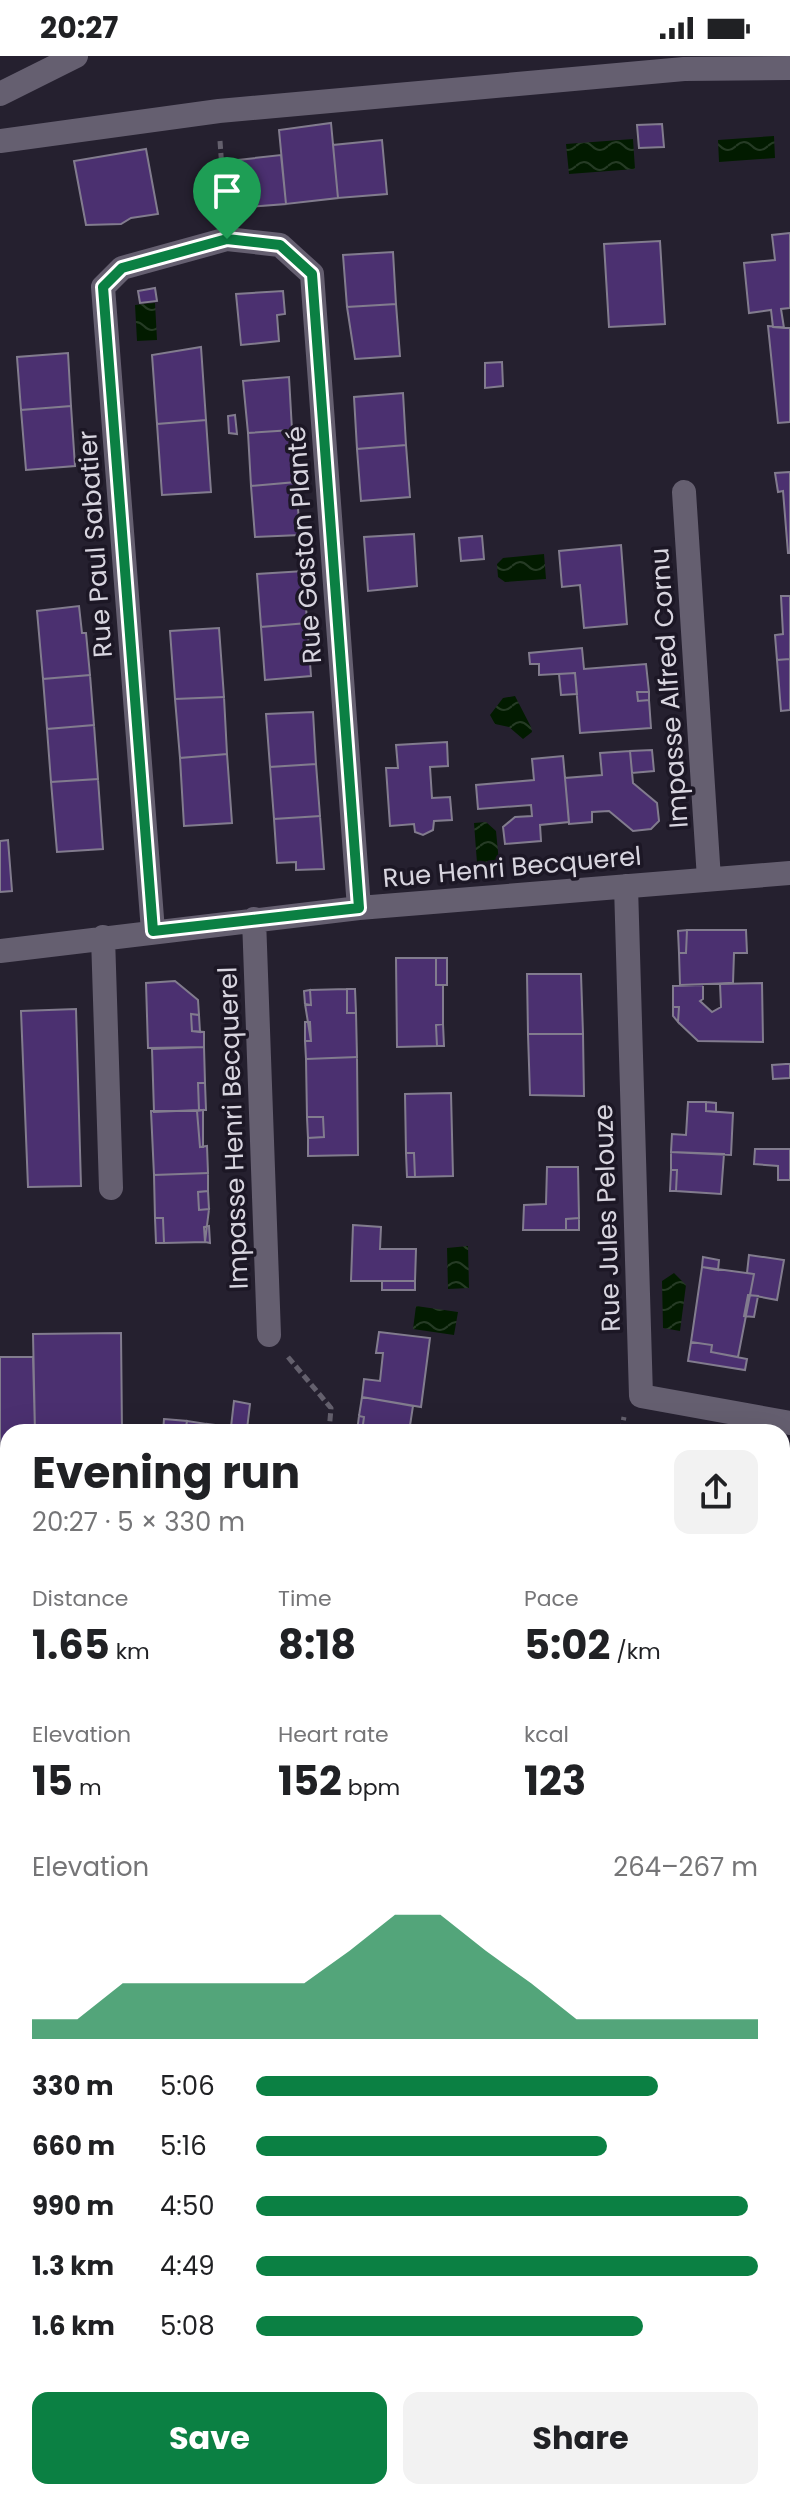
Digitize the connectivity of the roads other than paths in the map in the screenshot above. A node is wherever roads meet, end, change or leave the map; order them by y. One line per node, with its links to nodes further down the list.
1 (65, 58): 3 (street)
2 (790, 68): 4 (street)
3 (0, 94)
4 (0, 141)
5 (227, 239): 10 (street, Rue Gaston Planté); 12 (street, Rue Paul Sabatier)
6 (684, 492): 8 (street, Impasse Alfred Cornu)
7 (790, 873): 8 (street, Rue Henri Becquerel)
8 (709, 879): 9 (street, Rue Henri Becquerel)
9 (626, 886): 10 (street, Rue Henri Becquerel); 17 (street, Rue Jules Pelouze)
10 (359, 908): 11 (street, Rue Henri Becquerel)
11 (254, 919): 12 (street, Rue Henri Becquerel); 16 (street, Impasse Henri Becquerel)
12 (153, 931): 13 (street, Rue Henri Becquerel)
13 (103, 937): 14 (street, Rue Henri Becquerel); 15 (street)
14 (0, 951)
15 (111, 1188)
16 (269, 1335)
17 (790, 1423)

